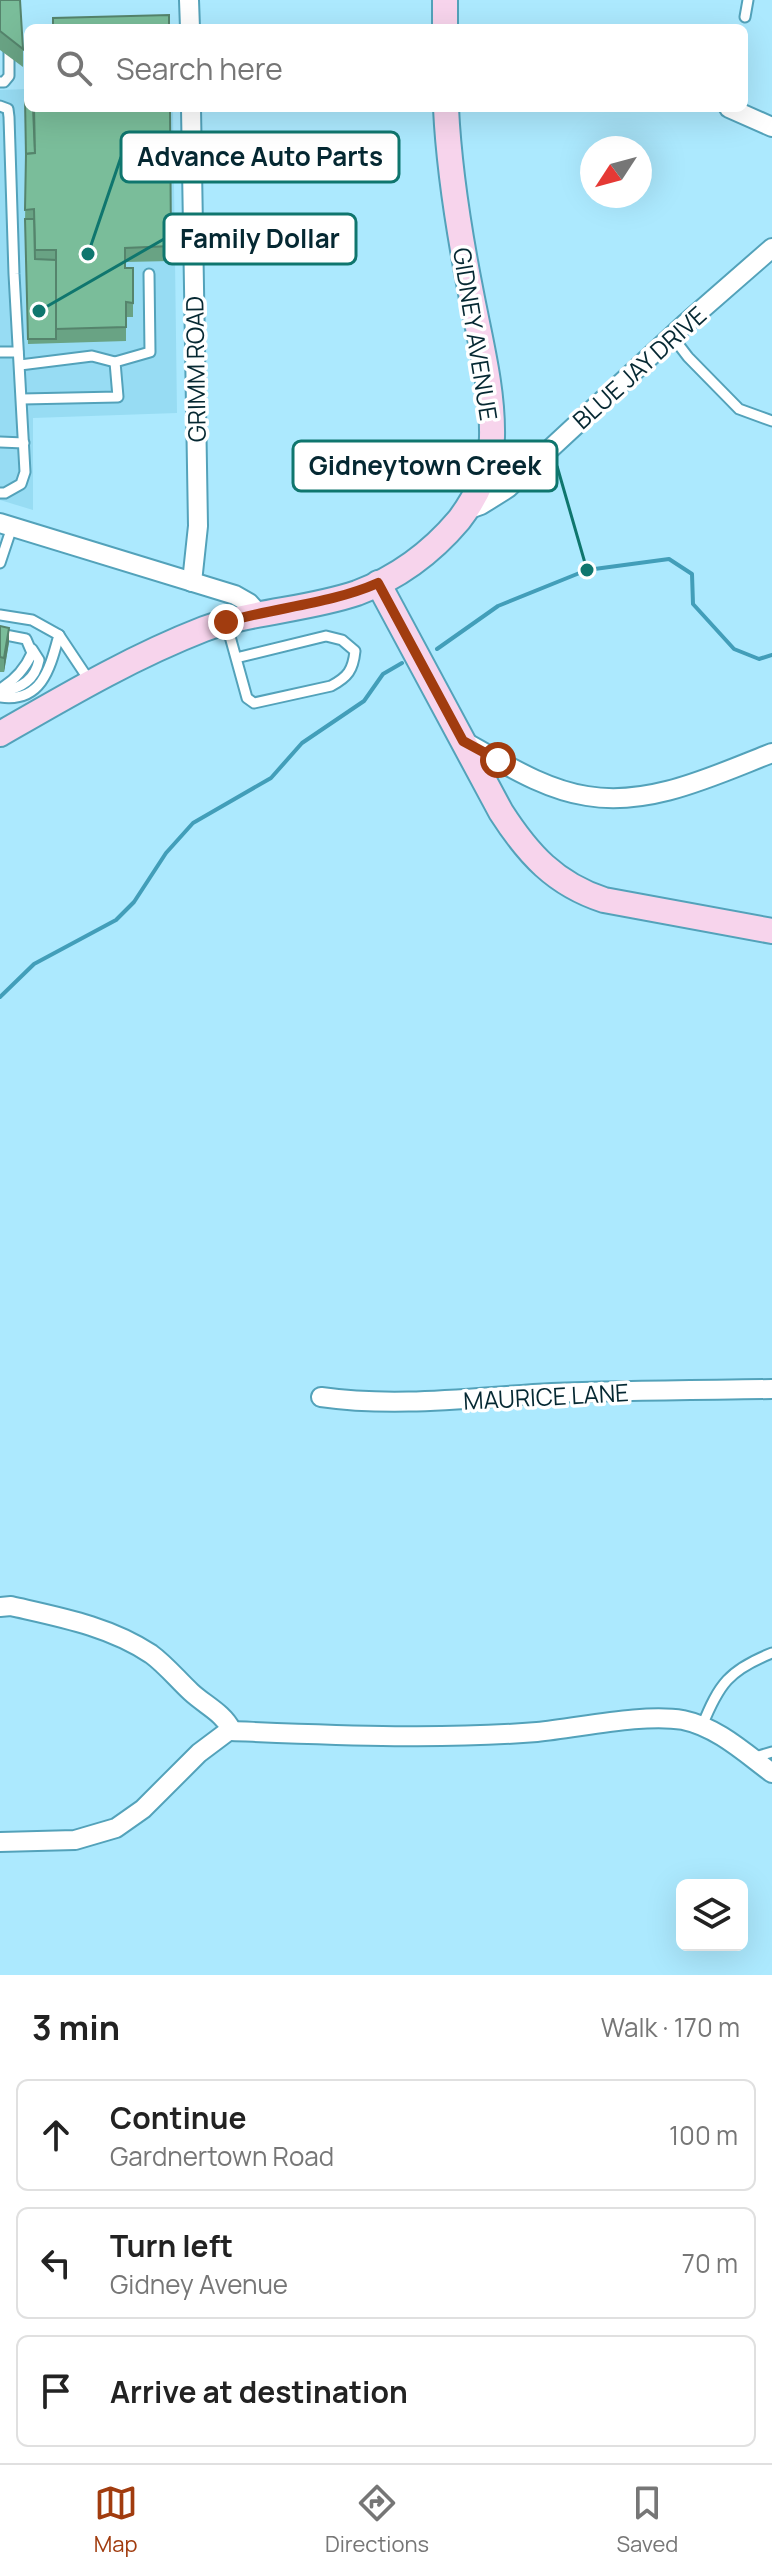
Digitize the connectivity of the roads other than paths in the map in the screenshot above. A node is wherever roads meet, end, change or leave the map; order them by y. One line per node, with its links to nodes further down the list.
1 (189, 0): 5 (street)
2 (445, 0): 6 (street)
3 (748, 0): 4 (lane)
4 (745, 17)
5 (190, 24)
6 (445, 24)
7 (9, 43): 8 (lane)
8 (0, 82)
9 (0, 106): 18 (lane)
10 (191, 112): 29 (street, GRIMM ROAD)
11 (446, 112): 26 (street, GIDNEY AVENUE)
12 (738, 112): 13 (street)
13 (772, 127)
14 (772, 248): 16 (street, BLUE JAY DRIVE)
15 (149, 274): 19 (lane)
16 (672, 336): 22 (lane); 26 (street, BLUE JAY DRIVE)
17 (0, 352): 18 (lane)
18 (18, 352): 20 (lane)
19 (115, 362): 20 (lane); 21 (lane)
20 (20, 365): 21 (lane)
21 (22, 399): 24 (lane)
22 (772, 421)
23 (0, 442): 24 (lane)
24 (24, 443): 25 (lane)
25 (0, 493)
26 (467, 510): 30 (street, GIDNEY AVENUE)
27 (6, 525): 28 (lane); 29 (street)
28 (0, 563)
29 (192, 582): 31 (street)
30 (378, 583): 31 (street, GIDNEY AVENUE); 40 (street)
31 (258, 613): 33 (street, GIDNEY AVENUE)
32 (0, 615): 35 (lane)
33 (226, 622): 36 (lane); 37 (street, GIDNEY AVENUE)
34 (0, 634): 38 (lane)
35 (59, 635): 37 (lane); 38 (lane)
36 (236, 658): 36 (lane)
37 (91, 683): 39 (street, GIDNEY AVENUE)
38 (0, 693)
39 (0, 734)
40 (463, 741): 41 (street); 42 (street)
41 (772, 753)
42 (772, 931)
43 (772, 1389): 44 (street, MAURICE LANE)
44 (321, 1397)
45 (0, 1607): 48 (street)
46 (772, 1653): 47 (lane)
47 (702, 1726): 48 (street); 50 (street)
48 (231, 1731): 52 (street)
49 (772, 1752): 50 (lane)
50 (752, 1758): 51 (street)
51 (772, 1773)
52 (0, 1842)

